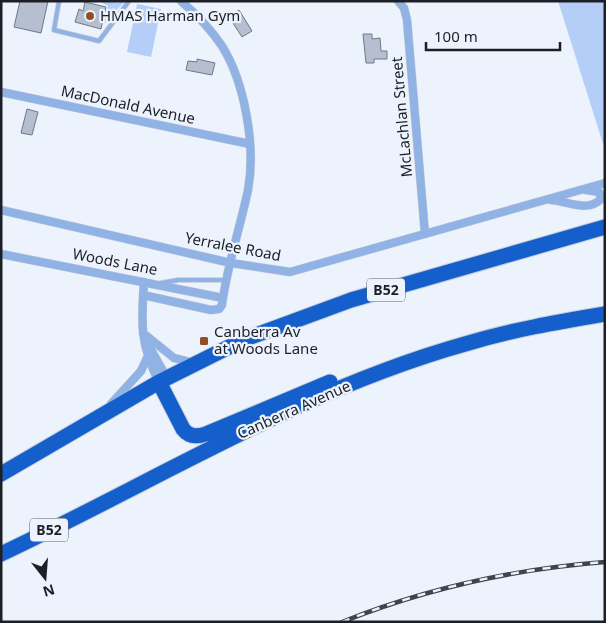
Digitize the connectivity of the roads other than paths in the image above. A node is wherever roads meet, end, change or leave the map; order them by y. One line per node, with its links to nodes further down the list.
1 (59, 1): 2 (lane)
2 (130, 1)
3 (181, 1): 6 (street)
4 (398, 1): 12 (street, McLachlan Street)
5 (1, 92): 6 (street, MacDonald Avenue)
6 (250, 144): 14 (street)
7 (605, 183): 8 (street, Yerralee Road)
8 (582, 190): 9 (street, Yerralee Road); 9 (street, Yerralee Road)
9 (545, 200): 12 (street, Yerralee Road)
10 (1, 210): 14 (street, Yerralee Road)
11 (605, 226): 24 (highway, B52)
12 (425, 234): 14 (street, Yerralee Road)
13 (1, 254): 16 (street, Woods Lane)
14 (231, 263): 15 (street)
15 (227, 280): 17 (lane); 19 (street)
16 (144, 282): 17 (street, Woods Lane); 18 (street)
17 (156, 285): 19 (street, Woods Lane)
18 (143, 296): 19 (street); 21 (street)
19 (223, 298)
20 (605, 314): 22 (highway, Canberra Avenue / B52)
21 (143, 335): 23 (street); 24 (street); 25 (street)
22 (463, 344): 27 (highway); 28 (highway, Canberra Avenue / B52)
23 (147, 358): 25 (street); 26 (street)
24 (194, 363): 25 (highway, B52)
25 (163, 380): 26 (highway, B52); 27 (highway)
26 (102, 415): 29 (highway, B52)
27 (193, 436): 28 (highway)
28 (187, 462): 30 (highway, Canberra Avenue / B52)
29 (1, 474)
30 (1, 554)

